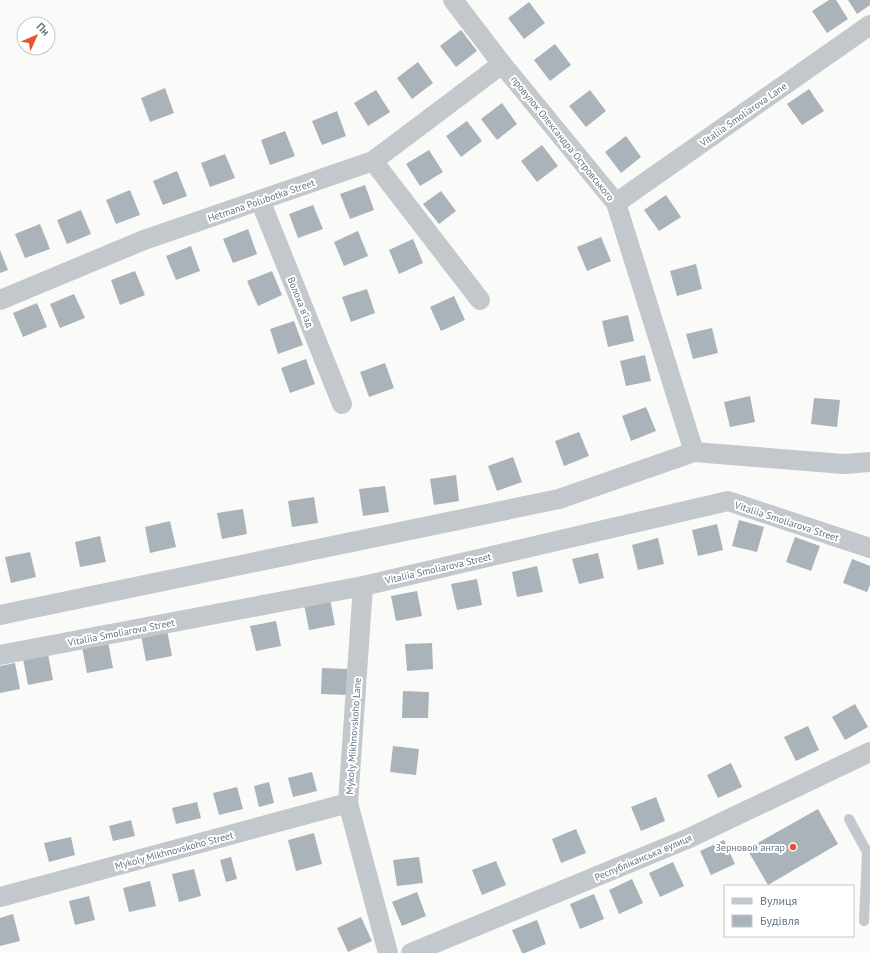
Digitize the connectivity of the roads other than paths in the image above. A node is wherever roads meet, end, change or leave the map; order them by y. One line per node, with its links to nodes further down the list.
1 (453, 0): 3 (street, провулок Олександра Островського)
2 (870, 25): 6 (street, Vitaliia Smoliarova Lane)
3 (502, 64): 4 (street, Hetmana Polubotka Street); 6 (street, провулок Олександра Островського)
4 (373, 161): 5 (street, Hetmana Polubotka Street); 8 (street)
5 (260, 200): 7 (street, Hetmana Polubotka Street); 9 (street, Волоха в’їзд)
6 (616, 203): 10 (street, провулок Олександра Островського)
7 (0, 300)
8 (480, 300)
9 (342, 404)
10 (694, 452): 11 (street); 14 (street)
11 (870, 462)
12 (870, 548): 13 (street, Vitaliia Smoliarova Street)
13 (363, 586): 15 (street, Vitaliia Smoliarova Street); 17 (street, Mykoly Mikhnovskoho Lane)
14 (0, 615)
15 (0, 655)
16 (870, 752): 23 (street, Республіканська вулиця)
17 (348, 803): 20 (street, Mykoly Mikhnovskoho Street); 22 (street, Mykoly Mikhnovskoho Lane)
18 (849, 819): 19 (lane)
19 (869, 852): 21 (lane)
20 (0, 897)
21 (864, 921)
22 (388, 953)
23 (411, 953)

